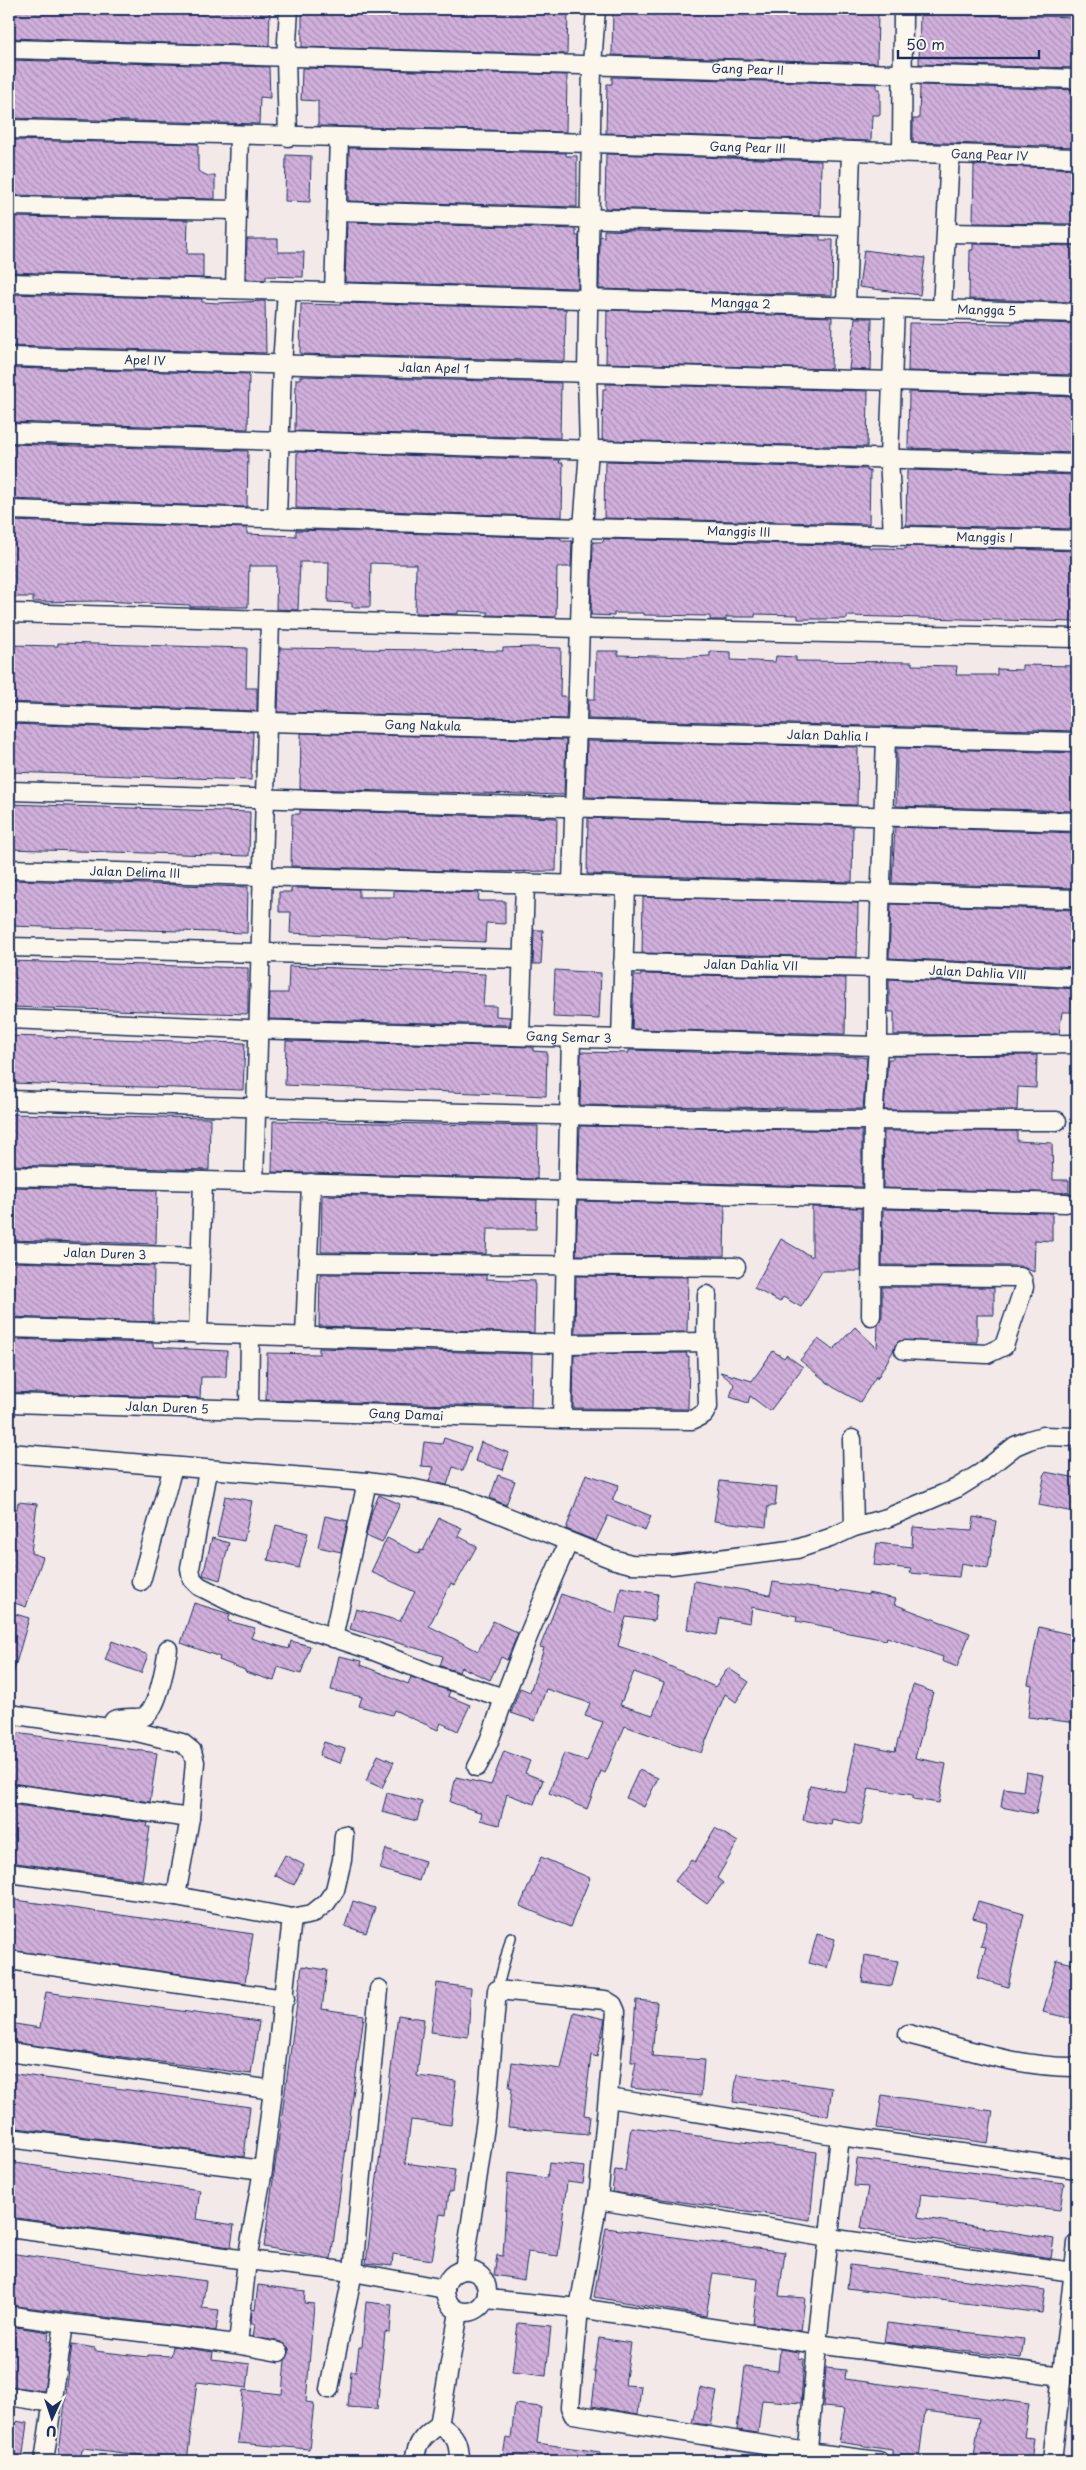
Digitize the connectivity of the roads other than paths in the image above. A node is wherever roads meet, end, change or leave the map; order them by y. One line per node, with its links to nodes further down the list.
1 (288, 9): 5 (street)
2 (596, 9): 6 (street)
3 (903, 9): 7 (street)
4 (9, 49): 5 (street, Gang Pear II)
5 (286, 58): 6 (street, Gang Pear II); 11 (street)
6 (592, 64): 7 (street, Gang Pear II); 13 (street)
7 (902, 76): 8 (street, Gang Pear II); 15 (street)
8 (1077, 79)
9 (9, 129): 10 (street, Gang Pear III)
10 (239, 135): 11 (street, Gang Pear III); 19 (street)
11 (288, 137): 12 (street, Gang Pear III)
12 (339, 138): 13 (street, Gang Pear III); 20 (street)
13 (592, 143): 14 (street, Gang Pear III); 21 (street)
14 (851, 152): 15 (street, Gang Pear III); 22 (street)
15 (902, 153): 16 (street, Gang Pear IV)
16 (950, 154): 17 (street, Gang Pear IV); 23 (street)
17 (1077, 158)
18 (9, 206): 19 (street)
19 (237, 210): 26 (street)
20 (337, 212): 21 (street); 28 (street)
21 (591, 219): 22 (street); 29 (street)
22 (847, 226): 30 (street)
23 (947, 232): 24 (street); 32 (street)
24 (1077, 235)
25 (9, 283): 26 (street, Mangga 2)
26 (235, 289): 27 (street, Mangga 2)
27 (287, 291): 28 (street, Mangga 2); 35 (street)
28 (334, 292): 29 (street, Mangga 2)
29 (589, 299): 30 (street, Mangga 2); 36 (street)
30 (846, 306): 31 (street, Mangga 2)
31 (894, 308): 32 (street, Mangga 5); 37 (street)
32 (942, 309): 33 (street, Mangga 5)
33 (1077, 313)
34 (9, 357): 35 (street, Apel IV)
35 (282, 364): 36 (street, Jalan Apel 1); 40 (street)
36 (587, 373): 37 (street, Jalan Apel 1); 41 (street)
37 (891, 380): 38 (street, Jalan Apel 1); 42 (street)
38 (1077, 386)
39 (9, 433): 40 (street)
40 (281, 441): 41 (street); 45 (street)
41 (588, 450): 42 (street); 46 (street)
42 (889, 457): 43 (street); 47 (street)
43 (1077, 464)
44 (9, 510): 45 (street, Manggis III)
45 (277, 519): 46 (street, Manggis III)
46 (584, 528): 47 (street, Manggis III); 51 (street)
47 (893, 536): 48 (street, Manggis I)
48 (1077, 540)
49 (9, 613): 50 (street)
50 (270, 620): 51 (street); 54 (street)
51 (580, 628): 52 (street); 55 (street)
52 (1077, 638)
53 (9, 712): 54 (street, Gang Nakula)
54 (267, 722): 55 (street, Gang Nakula); 59 (street)
55 (578, 728): 56 (street, Jalan Dahlia I); 60 (street)
56 (886, 738): 57 (street, Jalan Dahlia I); 61 (street)
57 (1077, 742)
58 (9, 791): 59 (street)
59 (264, 799): 60 (street); 64 (street)
60 (574, 808): 61 (street); 66 (street)
61 (884, 816): 62 (street); 68 (street)
62 (1077, 822)
63 (9, 869): 64 (street, Jalan Delima III)
64 (263, 876): 65 (street, Jalan Delima III); 71 (street)
65 (525, 883): 66 (street, Jalan Delima III); 72 (street)
66 (572, 883): 67 (street, Jalan Delima III)
67 (626, 886): 68 (street, Jalan Delima III); 73 (street)
68 (882, 893): 69 (street, Jalan Delima III); 74 (street)
69 (1077, 899)
70 (9, 947): 71 (street)
71 (260, 954): 72 (street); 77 (street)
72 (522, 959): 78 (street)
73 (623, 963): 74 (street, Jalan Dahlia VII); 80 (street)
74 (878, 968): 75 (street, Jalan Dahlia VIII); 82 (street)
75 (1077, 978)
76 (9, 1019): 77 (street, Gang Semar 3)
77 (258, 1030): 78 (street, Gang Semar 3); 84 (street)
78 (520, 1036): 79 (street, Gang Semar 3)
79 (572, 1038): 80 (street, Gang Semar 3); 85 (street)
80 (621, 1039): 82 (street, Gang Semar 3)
81 (1077, 1044): 82 (street, Gang Semar 3)
82 (878, 1046): 86 (street)
83 (9, 1100): 84 (street)
84 (256, 1108): 85 (street); 90 (street)
85 (570, 1115): 86 (street); 92 (street)
86 (874, 1121): 87 (street); 93 (street)
87 (1057, 1121)
88 (9, 1176): 89 (street)
89 (203, 1181): 90 (street); 96 (street)
90 (254, 1183): 91 (street)
91 (311, 1184): 92 (street); 97 (street)
92 (568, 1190): 93 (street); 98 (street)
93 (874, 1198): 94 (street); 100 (street)
94 (1066, 1203)
95 (9, 1251): 96 (street, Jalan Duren 3)
96 (200, 1257): 104 (street)
97 (308, 1263): 98 (street); 106 (street)
98 (566, 1264): 99 (street); 108 (street)
99 (736, 1266)
100 (872, 1276): 102 (street); 109 (street)
101 (707, 1295): 107 (street, Gang Damai)
102 (871, 1316)
103 (9, 1328): 104 (street)
104 (198, 1334): 105 (street)
105 (250, 1335): 106 (street); 111 (street)
106 (305, 1337): 108 (street)
107 (706, 1342): 108 (street); 112 (street, Gang Damai)
108 (564, 1344): 112 (street)
109 (904, 1350)
110 (9, 1403): 111 (street, Jalan Duren 5)
111 (249, 1411): 112 (street, Gang Damai)
112 (562, 1419)
113 (1077, 1437): 119 (street)
114 (852, 1439): 119 (street)
115 (9, 1453): 116 (street)
116 (173, 1467): 117 (street); 121 (street)
117 (208, 1471): 118 (street); 122 (street)
118 (367, 1482): 120 (street); 122 (street)
119 (854, 1527): 120 (street)
120 (568, 1543): 124 (street)
121 (141, 1581)
122 (333, 1638): 124 (street)
123 (168, 1649): 126 (street)
124 (504, 1698): 127 (street)
125 (9, 1714): 126 (street)
126 (109, 1728): 129 (street)
127 (477, 1767)
128 (9, 1793): 129 (street)
129 (190, 1818): 132 (street)
130 (344, 1835): 133 (street)
131 (9, 1873): 132 (street)
132 (176, 1896): 133 (street)
133 (292, 1918): 138 (street)
134 (511, 1937): 137 (lane)
135 (9, 1960): 138 (street)
136 (379, 1989): 154 (street)
137 (497, 1990): 143 (street); 153 (street)
138 (285, 1999): 142 (street)
139 (908, 2034): 141 (street)
140 (9, 2052): 142 (street)
141 (1077, 2066)
142 (273, 2090): 147 (street)
143 (610, 2098): 144 (street); 148 (street)
144 (840, 2136): 146 (street); 150 (street)
145 (9, 2138): 147 (street)
146 (1077, 2169)
147 (263, 2170): 152 (street)
148 (598, 2200): 150 (street); 158 (street)
149 (9, 2228): 152 (street)
150 (829, 2238): 155 (street); 163 (street)
151 (1077, 2243): 155 (street)
152 (247, 2260): 154 (street); 162 (street)
153 (464, 2270): 156 (street); 157 (street)
154 (353, 2272): 156 (street); 166 (street)
155 (1073, 2272): 165 (street)
156 (445, 2289): 159 (street)
157 (487, 2299): 158 (street); 159 (street)
158 (579, 2308): 163 (street); 170 (street)
159 (459, 2312): 169 (street)
160 (9, 2315): 161 (street)
161 (64, 2324): 162 (street); 168 (street)
162 (238, 2344): 164 (street)
163 (817, 2344): 165 (street); 170 (street)
164 (279, 2352)
165 (1062, 2376): 175 (street)
166 (329, 2390)
167 (9, 2396): 168 (street)
168 (52, 2403): 171 (street)
169 (440, 2425): 172 (street); 173 (street)
170 (807, 2457): 174 (street)
171 (44, 2461)
172 (414, 2461)
173 (459, 2461)
174 (879, 2461)
175 (1052, 2461)

